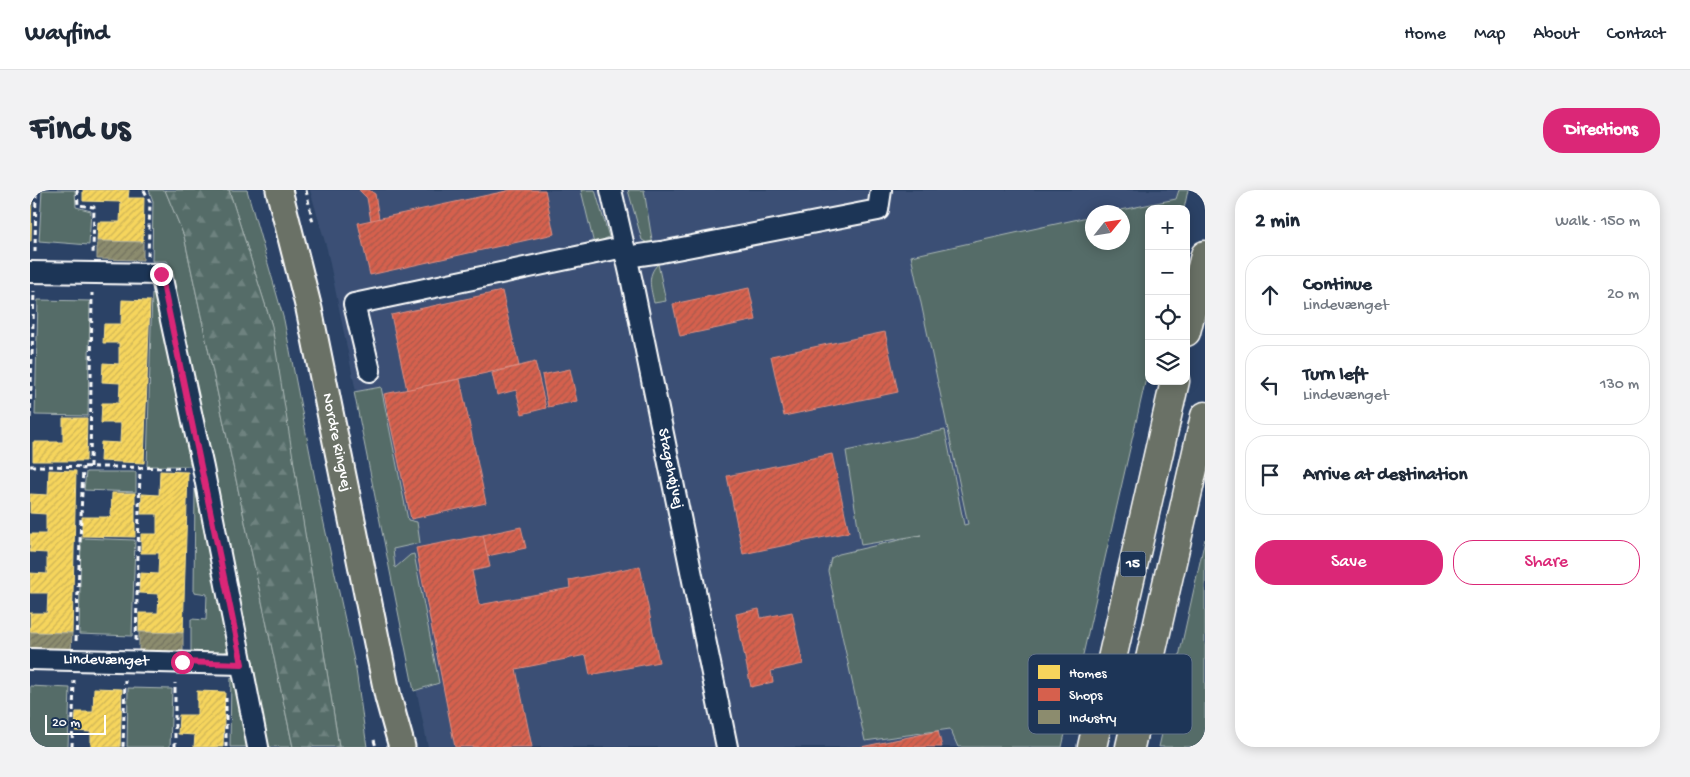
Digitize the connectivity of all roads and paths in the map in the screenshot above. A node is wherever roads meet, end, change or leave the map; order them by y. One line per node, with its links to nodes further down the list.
1 (36, 190): 9 (path)
2 (77, 190): 10 (path)
3 (144, 190): 11 (path)
4 (279, 190): 29 (main road, Nordre Ringvej)
5 (611, 190): 7 (street, Stagehøjvej)
6 (881, 190): 7 (street)
7 (625, 252): 13 (street); 39 (street, Stagehøjvej)
8 (1205, 255): 12 (highway)
9 (33, 272): 10 (street); 16 (path)
10 (92, 273): 11 (street); 19 (path)
11 (161, 274): 21 (street)
12 (1190, 316)
13 (370, 370)
14 (1174, 385): 22 (highway, 15)
15 (1205, 416): 23 (highway, 15)
16 (30, 418)
17 (30, 466): 18 (path)
18 (83, 467): 19 (path); 25 (path)
19 (90, 468): 20 (path)
20 (140, 468): 21 (path); 26 (path)
21 (203, 468): 28 (street)
22 (1113, 654)
23 (1151, 654)
24 (30, 660): 25 (street, Lindevænget)
25 (75, 660): 26 (street, Lindevænget); 32 (path)
26 (130, 662): 27 (street, Lindevænget); 33 (path)
27 (175, 662): 28 (street, Lindevænget); 34 (path)
28 (234, 663): 35 (path); 36 (street)
29 (388, 697): 37 (main road, Nordre Ringvej); 38 (main road, Nordre Ringvej)
30 (1095, 734): 40 (highway, 15)
31 (1133, 734): 41 (highway, 15)
32 (72, 747)
33 (123, 747)
34 (175, 747)
35 (226, 747)
36 (258, 747)
37 (393, 747)
38 (402, 747)
39 (727, 747)
40 (1092, 747)
41 (1130, 747)

